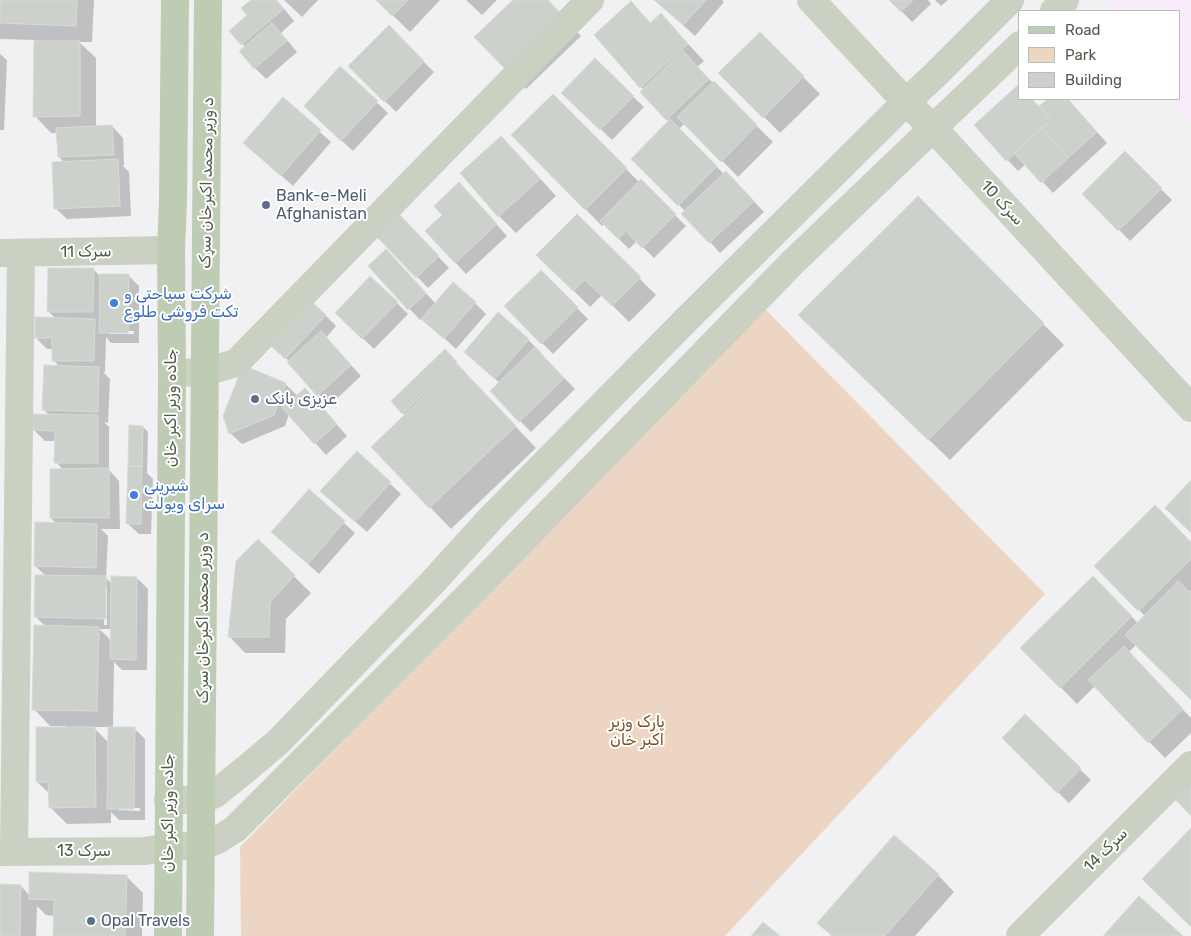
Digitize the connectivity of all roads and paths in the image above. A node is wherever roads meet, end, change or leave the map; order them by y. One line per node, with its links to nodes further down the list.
1 (175, 0): 11 (main road, جاده وزیر اکبر خان)
2 (208, 0): 13 (main road, د وزیر محمد اکبرخان سړک)
3 (590, 0): 13 (street)
4 (811, 0): 9 (street, سرک 10)
5 (1010, 0): 9 (street)
6 (1066, 0): 7 (street)
7 (1055, 10)
8 (1018, 47): 10 (street, سرک 13)
9 (906, 102): 10 (street, سرک 10); 16 (street)
10 (933, 128): 15 (street, سرک 10); 17 (street, سرک 13)
11 (171, 250): 12 (street, سرک 11); 14 (main road, جاده وزیر اکبر خان)
12 (11, 253): 23 (street)
13 (205, 372): 14 (street); 20 (main road, د وزیر محمد اکبرخان سړک)
14 (172, 373): 19 (main road, جاده وزیر اکبر خان)
15 (1191, 408)
16 (490, 518): 17 (street); 20 (street)
17 (476, 588): 21 (street, سرک 13)
18 (1191, 764): 26 (street, سرک 14)
19 (168, 800): 20 (street); 22 (main road, جاده وزیر اکبر خان)
20 (202, 800): 21 (main road, د وزیر محمد اکبرخان سړک)
21 (201, 845): 22 (street, سرک 13); 25 (main road, د وزیر محمد اکبرخان سړک)
22 (168, 847): 23 (street, سرک 13); 24 (main road, جاده وزیر اکبر خان)
23 (7, 852)
24 (168, 936)
25 (200, 936)
26 (1020, 936)

